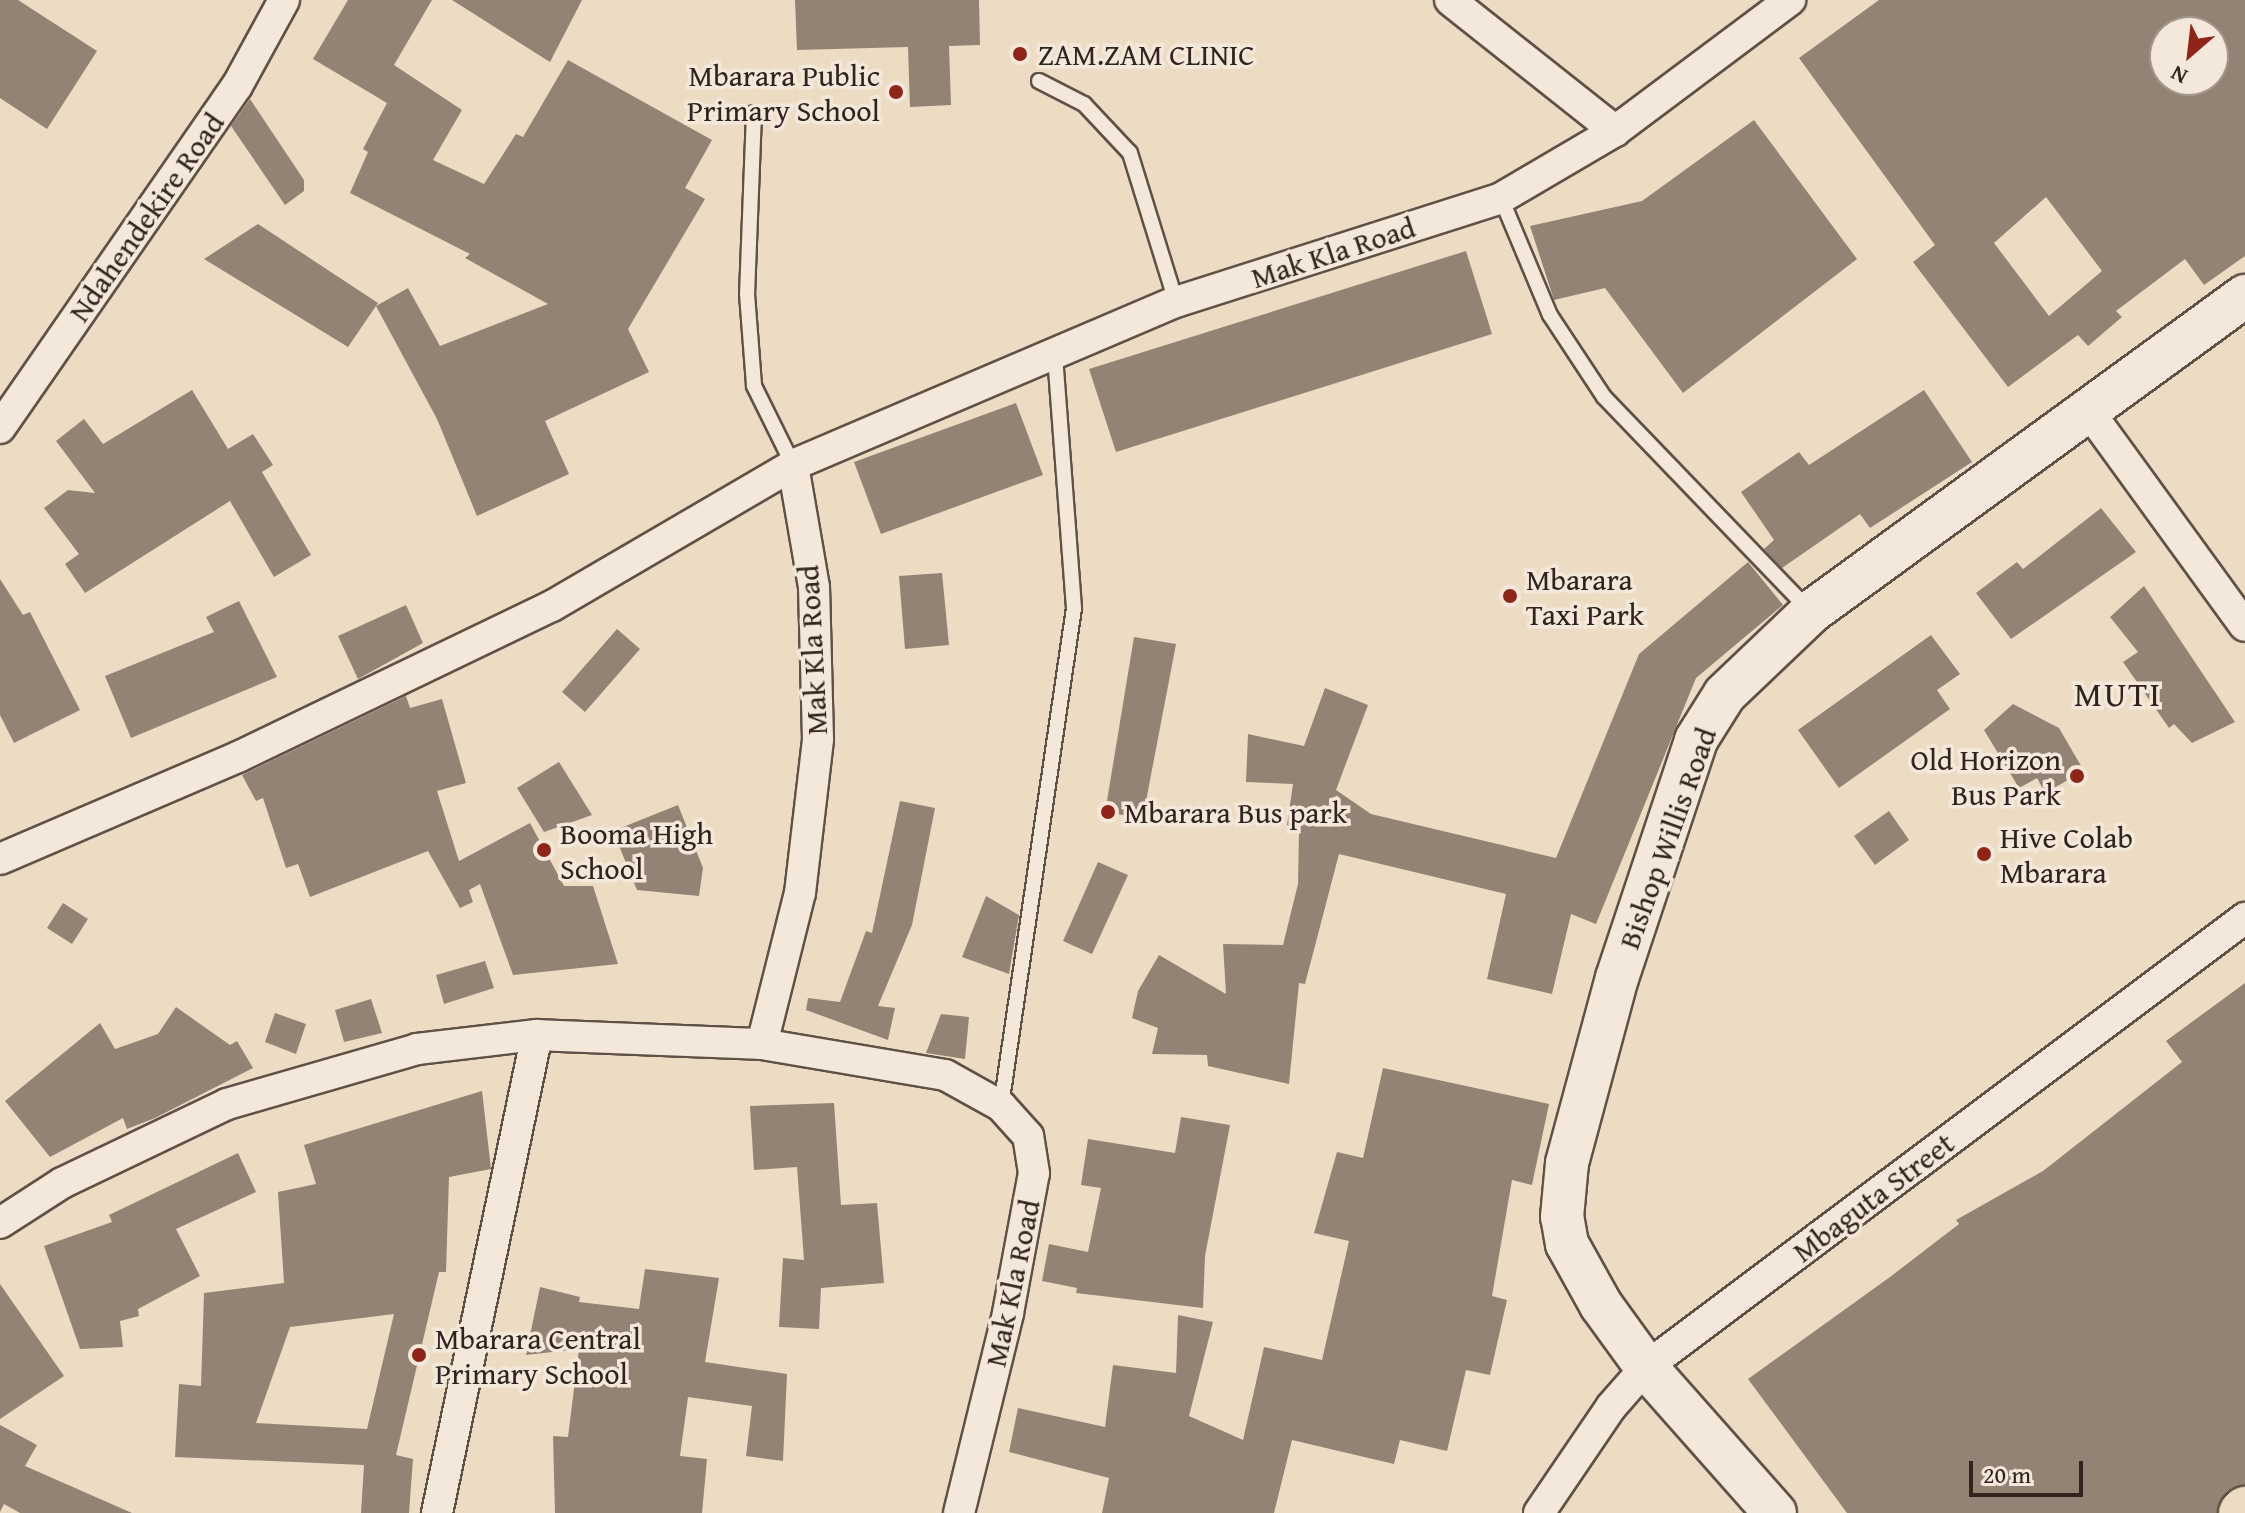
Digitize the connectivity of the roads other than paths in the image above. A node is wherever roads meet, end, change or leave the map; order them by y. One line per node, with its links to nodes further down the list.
1 (284, 0): 12 (street, Ndahendekire Road)
2 (1450, 0): 6 (street)
3 (1790, 0): 6 (street, Mak Kla Road)
4 (1039, 81): 9 (lane)
5 (754, 113): 13 (lane)
6 (1615, 131): 7 (street, Mak Kla Road)
7 (1501, 198): 9 (street, Mak Kla Road); 14 (lane)
8 (2245, 296): 11 (main road, Bishop Willis Road)
9 (1176, 302): 10 (street, Mak Kla Road)
10 (1055, 354): 13 (street, Mak Kla Road); 20 (lane)
11 (2090, 413): 14 (main road, Bishop Willis Road); 15 (street)
12 (0, 428)
13 (793, 465): 16 (street); 19 (street, Mak Kla Road)
14 (1811, 612): 22 (main road, Bishop Willis Road)
15 (2245, 626)
16 (0, 859)
17 (2245, 918): 22 (street, Mbaguta Street)
18 (537, 1035): 19 (street); 21 (street); 23 (street)
19 (762, 1044): 20 (street, Mak Kla Road)
20 (1001, 1106): 24 (street, Mak Kla Road)
21 (0, 1223)
22 (1646, 1367): 25 (street, Mbaguta Street); 26 (main road, Bishop Willis Road)
23 (437, 1513)
24 (959, 1513)
25 (1539, 1513)
26 (1775, 1513)

